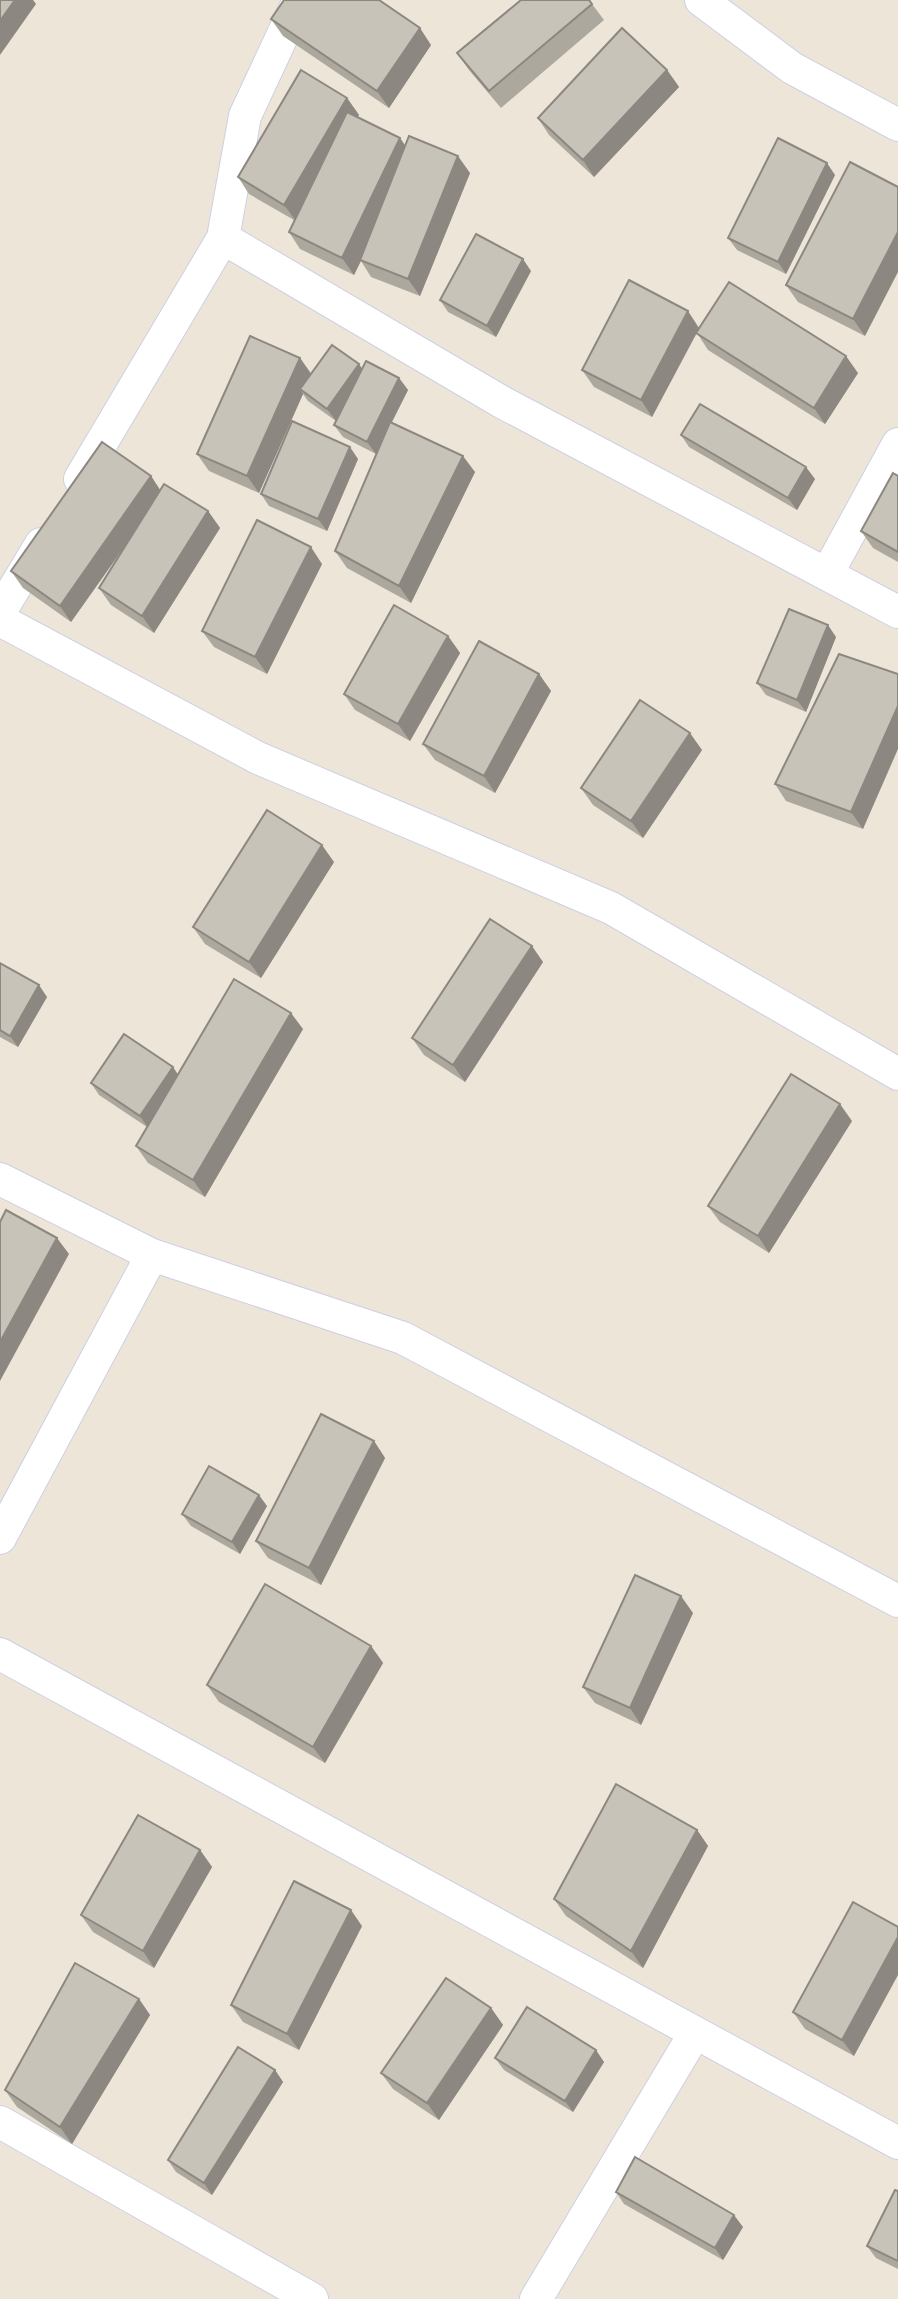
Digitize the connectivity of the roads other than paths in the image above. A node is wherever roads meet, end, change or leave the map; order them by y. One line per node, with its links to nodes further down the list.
1 (299, 0): 4 (street)
2 (701, 0): 3 (street)
3 (898, 125)
4 (223, 238): 6 (street); 7 (street)
5 (898, 444): 6 (street)
6 (827, 575): 8 (street)
7 (0, 612)
8 (898, 612)
9 (0, 620): 10 (street)
10 (898, 1074)
11 (0, 1179): 12 (street)
12 (152, 1255): 13 (street); 14 (street)
13 (0, 1538)
14 (898, 1601)
15 (0, 1654): 16 (street)
16 (695, 2033): 18 (street); 20 (street)
17 (0, 2122): 19 (street)
18 (898, 2143)
19 (312, 2299)
20 (537, 2299)

